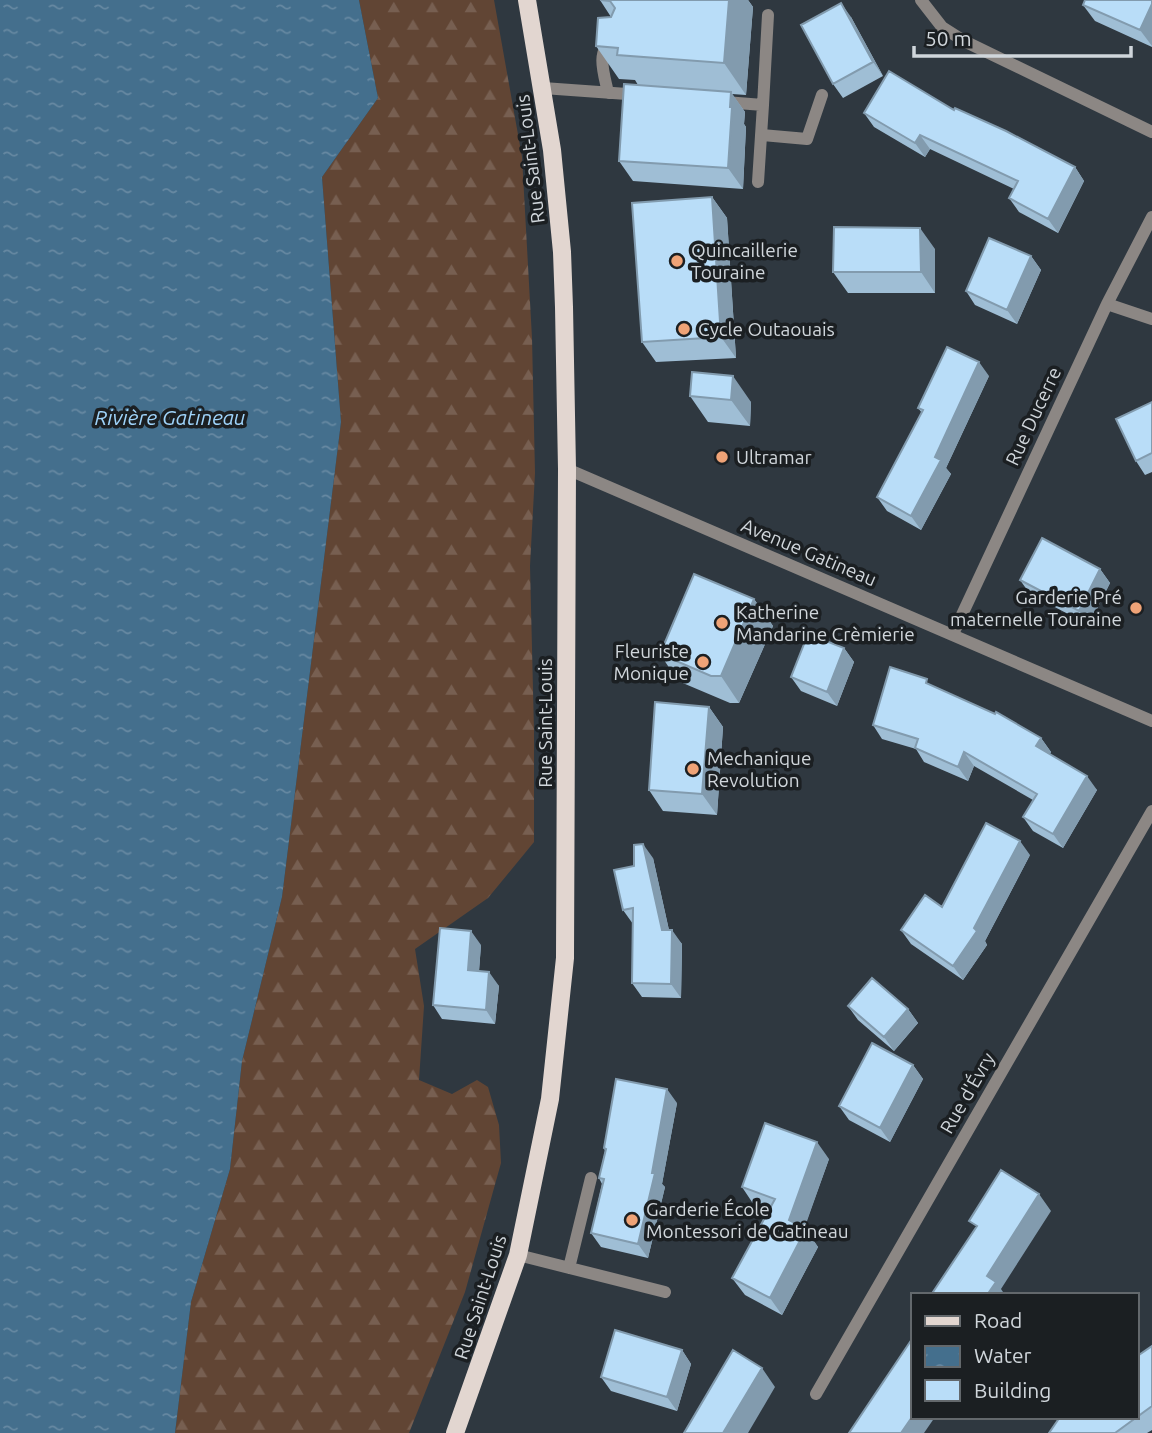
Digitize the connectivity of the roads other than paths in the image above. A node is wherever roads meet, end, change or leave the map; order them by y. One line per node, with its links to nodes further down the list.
1 (527, 0): 5 (main road, Rue Saint-Louis)
2 (921, 0): 11 (street)
3 (768, 15): 10 (street)
4 (629, 41): 6 (street)
5 (543, 88): 6 (street); 17 (main road, Rue Saint-Louis)
6 (608, 93): 8 (street)
7 (822, 95): 12 (street)
8 (660, 97)
9 (711, 101): 10 (street)
10 (763, 105): 12 (street)
11 (1152, 132)
12 (761, 135): 13 (street)
13 (758, 182)
14 (1152, 217): 15 (street, Rue Ducerre)
15 (1107, 304): 16 (street); 18 (street, Rue Ducerre)
16 (1152, 319)
17 (567, 469): 18 (street, Avenue Gatineau); 22 (main road, Rue Saint-Louis)
18 (953, 634): 19 (street, Avenue Gatineau)
19 (1152, 721)
20 (1152, 811): 25 (street, Rue d'Évry)
21 (591, 1178): 23 (street)
22 (518, 1255): 23 (street); 26 (main road, Rue Saint-Louis)
23 (569, 1268): 24 (street)
24 (665, 1292)
25 (816, 1394)
26 (455, 1433)

